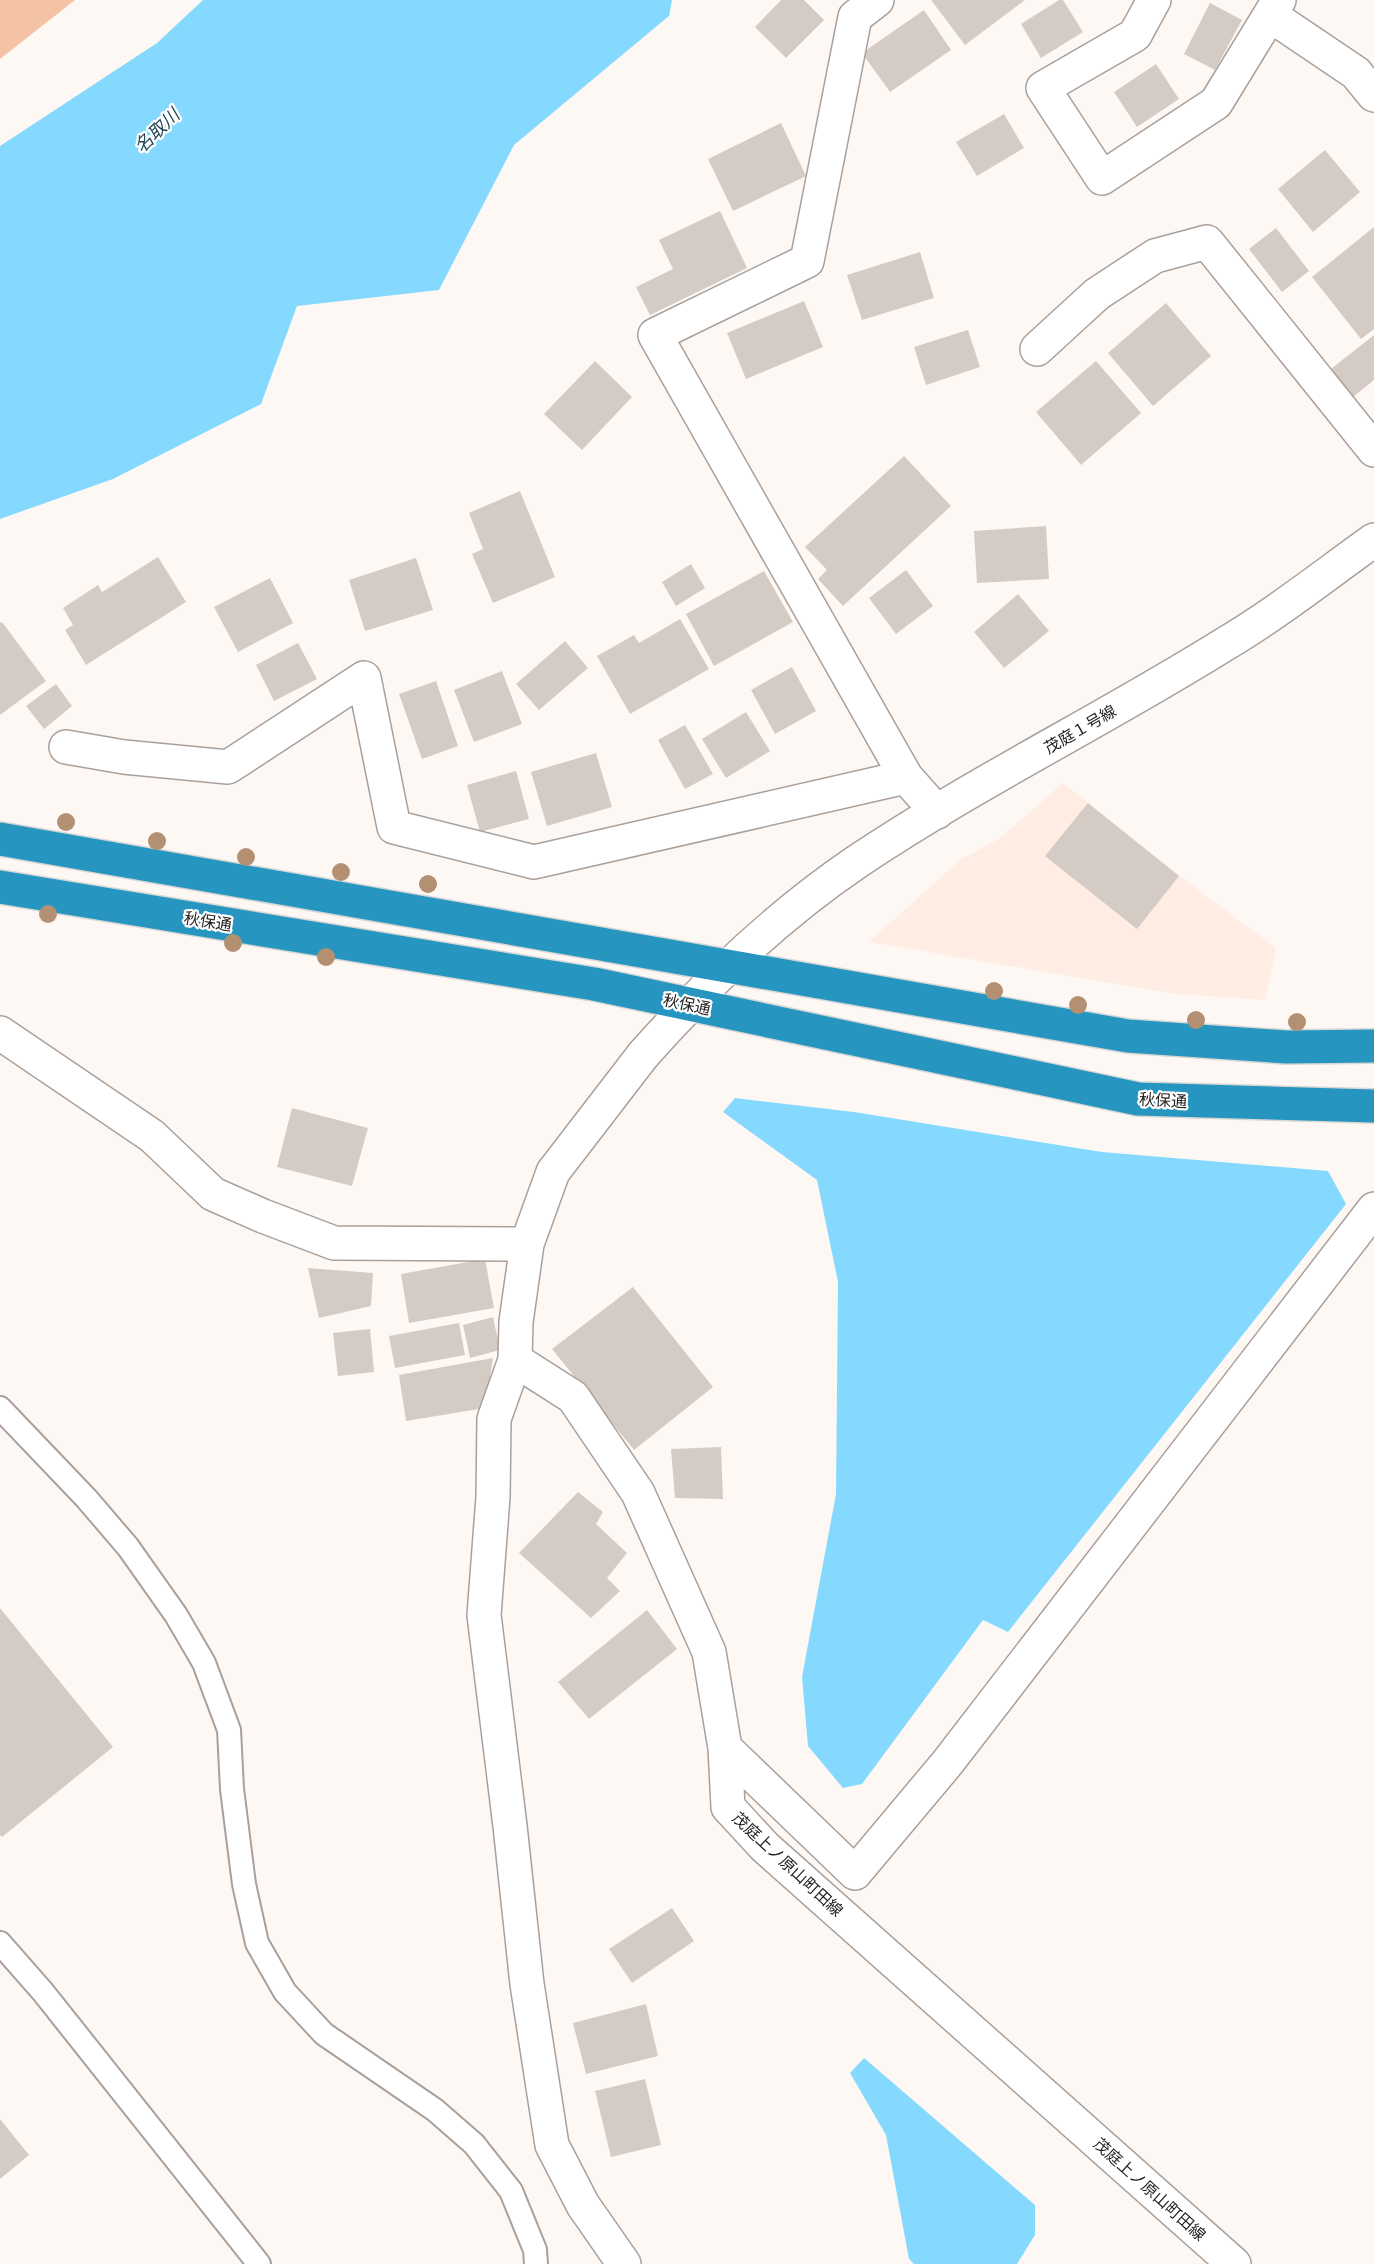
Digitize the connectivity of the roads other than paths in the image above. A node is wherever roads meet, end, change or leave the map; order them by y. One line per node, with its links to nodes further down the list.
1 (877, 0): 9 (street)
2 (1154, 0): 3 (street)
3 (1275, 8): 4 (street)
4 (1374, 95)
5 (1037, 349): 6 (street)
6 (1374, 450)
7 (1374, 540): 10 (street, 茂庭１号線)
8 (66, 747): 9 (street)
9 (906, 777): 10 (street)
10 (937, 812): 13 (street, 茂庭１号線)
11 (0, 839): 13 (highway)
12 (0, 887): 14 (highway, 秋保通)
13 (730, 966): 14 (street, 茂庭１号線); 16 (highway)
14 (688, 1004): 17 (highway, 秋保通); 19 (street, 茂庭１号線)
15 (0, 1032): 19 (street)
16 (1374, 1046)
17 (1374, 1106)
18 (1374, 1209): 22 (street)
19 (527, 1244): 20 (street, 茂庭１号線)
20 (515, 1360): 22 (street, 茂庭上ノ原山町田線); 26 (street, 茂庭１号線)
21 (0, 1408): 25 (lane)
22 (725, 1748): 27 (street, 茂庭上ノ原山町田線)
23 (0, 1942): 24 (lane)
24 (259, 2264)
25 (536, 2264)
26 (624, 2264)
27 (1234, 2264)

